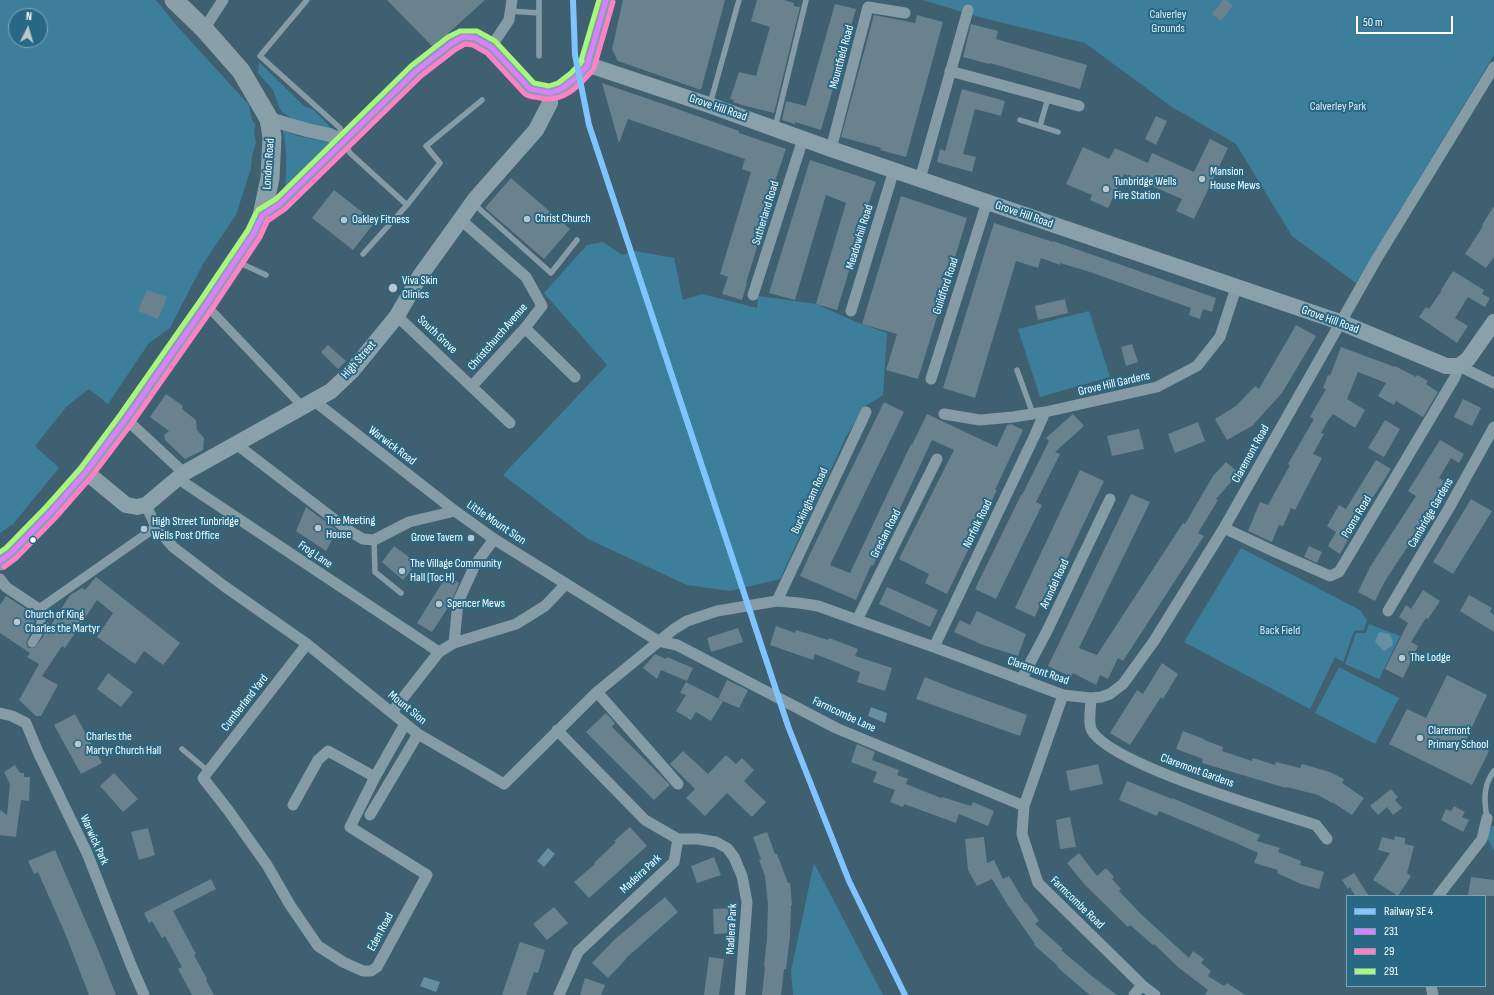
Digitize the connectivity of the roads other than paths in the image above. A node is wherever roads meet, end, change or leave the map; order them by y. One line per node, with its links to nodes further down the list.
1 (174, 0): 12 (highway, London Road)
2 (223, 0): 12 (street)
3 (307, 0): 29 (lane)
4 (539, 0): 10 (lane)
5 (606, 0): 15 (street)
6 (739, 0): 21 (lane)
7 (806, 0): 26 (lane)
8 (511, 5): 10 (lane); 13 (street)
9 (968, 10): 17 (street)
10 (539, 13): 14 (lane)
11 (905, 13): 30 (street, Mountfield Road)
12 (204, 30): 23 (highway, London Road)
13 (491, 48): 18 (street); 29 (street)
14 (539, 56)
15 (587, 66): 18 (main road); 21 (main road, Grove Hill Road)
16 (1494, 67): 47 (street)
17 (950, 71): 19 (street); 32 (street)
18 (550, 93): 34 (main road, High Street)
19 (1048, 98): 22 (street); 25 (lane)
20 (482, 100): 35 (lane)
21 (709, 105): 26 (main road, Grove Hill Road)
22 (1078, 106)
23 (269, 119): 29 (street); 36 (highway, London Road)
24 (1020, 120): 25 (lane)
25 (1040, 126): 27 (lane)
26 (775, 128): 28 (main road, Grove Hill Road)
27 (1058, 132)
28 (803, 138): 30 (main road, Grove Hill Road); 43 (street, Sutherland Road)
29 (344, 142): 35 (lane); 36 (street)
30 (831, 148): 31 (main road, Grove Hill Road)
31 (894, 170): 32 (main road, Grove Hill Road); 45 (street, Meadowhill Road)
32 (920, 179): 33 (main road, Grove Hill Road)
33 (987, 202): 42 (main road, Grove Hill Road); 53 (street, Guildford Road)
34 (472, 203): 37 (main road, High Street); 38 (lane)
35 (406, 205): 39 (lane)
36 (262, 216): 40 (highway, London Road)
37 (461, 220): 46 (main road, High Street); 49 (street, Christchurch Avenue)
38 (577, 240)
39 (363, 254)
40 (236, 261): 41 (lane); 44 (highway, London Road)
41 (266, 275)
42 (1236, 288): 47 (main road, Grove Hill Road); 58 (street, Grove Hill Gardens)
43 (754, 295)
44 (206, 305): 56 (street); 61 (highway, London Road)
45 (851, 311)
46 (397, 316): 55 (street, South Grove); 56 (main road, High Street)
47 (1340, 322): 50 (main road, Grove Hill Road); 72 (street, Claremont Road)
48 (1494, 322): 50 (main road)
49 (525, 328): 52 (street); 55 (street, Christchurch Avenue)
50 (1459, 366): 54 (street); 72 (street, Poona Road)
51 (1017, 370): 60 (lane)
52 (575, 377)
53 (930, 379)
54 (1494, 383)
55 (472, 386): 62 (street, South Grove)
56 (308, 403): 64 (main road, High Street); 70 (street, Warwick Road)
57 (866, 412): 79 (street, Buckingham Road)
58 (1045, 412): 60 (street, Grove Hill Gardens); 87 (street, Norfolk Road)
59 (944, 414): 60 (street, Grove Hill Gardens)
60 (1033, 414)
61 (126, 419): 66 (highway, London Road); 67 (street, Frog Lane)
62 (510, 423)
63 (1494, 427): 81 (street, Cambridge Gardens)
64 (236, 444): 67 (main road, High Street); 73 (street)
65 (937, 460): 82 (street, Grecian Road)
66 (86, 472): 69 (main road); 75 (highway, London Road)
67 (180, 475): 69 (main road, High Street); 88 (street, Frog Lane)
68 (1110, 499): 89 (street, Arundel Road)
69 (146, 505): 71 (street, Mount Sion)
70 (455, 511): 73 (street, Little Mount Sion); 74 (street, Little Mount Sion)
71 (156, 527): 80 (street); 86 (street, Mount Sion)
72 (1224, 528): 92 (street, Claremont Road)
73 (374, 540): 78 (lane)
74 (494, 540): 77 (street, Little Mount Sion); 85 (street)
75 (0, 560)
76 (0, 579): 80 (street)
77 (566, 584): 83 (street, Little Mount Sion); 85 (street)
78 (401, 593)
79 (777, 601): 82 (street, Claremont Road); 83 (street, Claremont Road)
80 (39, 608): 84 (street)
81 (1388, 611)
82 (857, 620): 87 (street, Claremont Road)
83 (658, 641): 90 (street, Mount Sion); 104 (street, Farmcombe Lane)
84 (32, 643)
85 (454, 643): 88 (street)
86 (307, 644): 93 (street, Mount Sion); 100 (street, Cumberland Yard)
87 (934, 647): 89 (street, Claremont Road)
88 (439, 652): 93 (street)
89 (1021, 680): 91 (street, Claremont Road)
90 (597, 692): 96 (street, Mount Sion); 102 (street)
91 (1062, 695): 92 (street, Claremont Road); 104 (street, Farmcombe Road)
92 (1092, 698): 107 (street, Claremont Gardens)
93 (392, 712): 95 (street, Mount Sion)
94 (0, 713): 111 (street, Warwick Park)
95 (405, 724): 97 (street, Mount Sion); 101 (street, Eden Road)
96 (558, 730): 97 (street, Mount Sion); 108 (street)
97 (418, 734): 105 (street)
98 (182, 749): 100 (lane)
99 (1494, 771): 106 (lane)
100 (205, 775): 101 (street, Eden Road)
101 (375, 777): 103 (street)
102 (678, 784)
103 (293, 805)
104 (1024, 806): 110 (street, Farmcombe Road)
105 (370, 815)
106 (1487, 818): 109 (street)
107 (1327, 839)
108 (678, 840): 112 (street, Madeira Park); 113 (street, Madiera Park)
109 (1439, 895)
110 (1142, 985): 114 (street); 115 (street, Farmcombe Road)
111 (144, 995)
112 (558, 995)
113 (740, 995)
114 (1134, 995)
115 (1155, 995)

